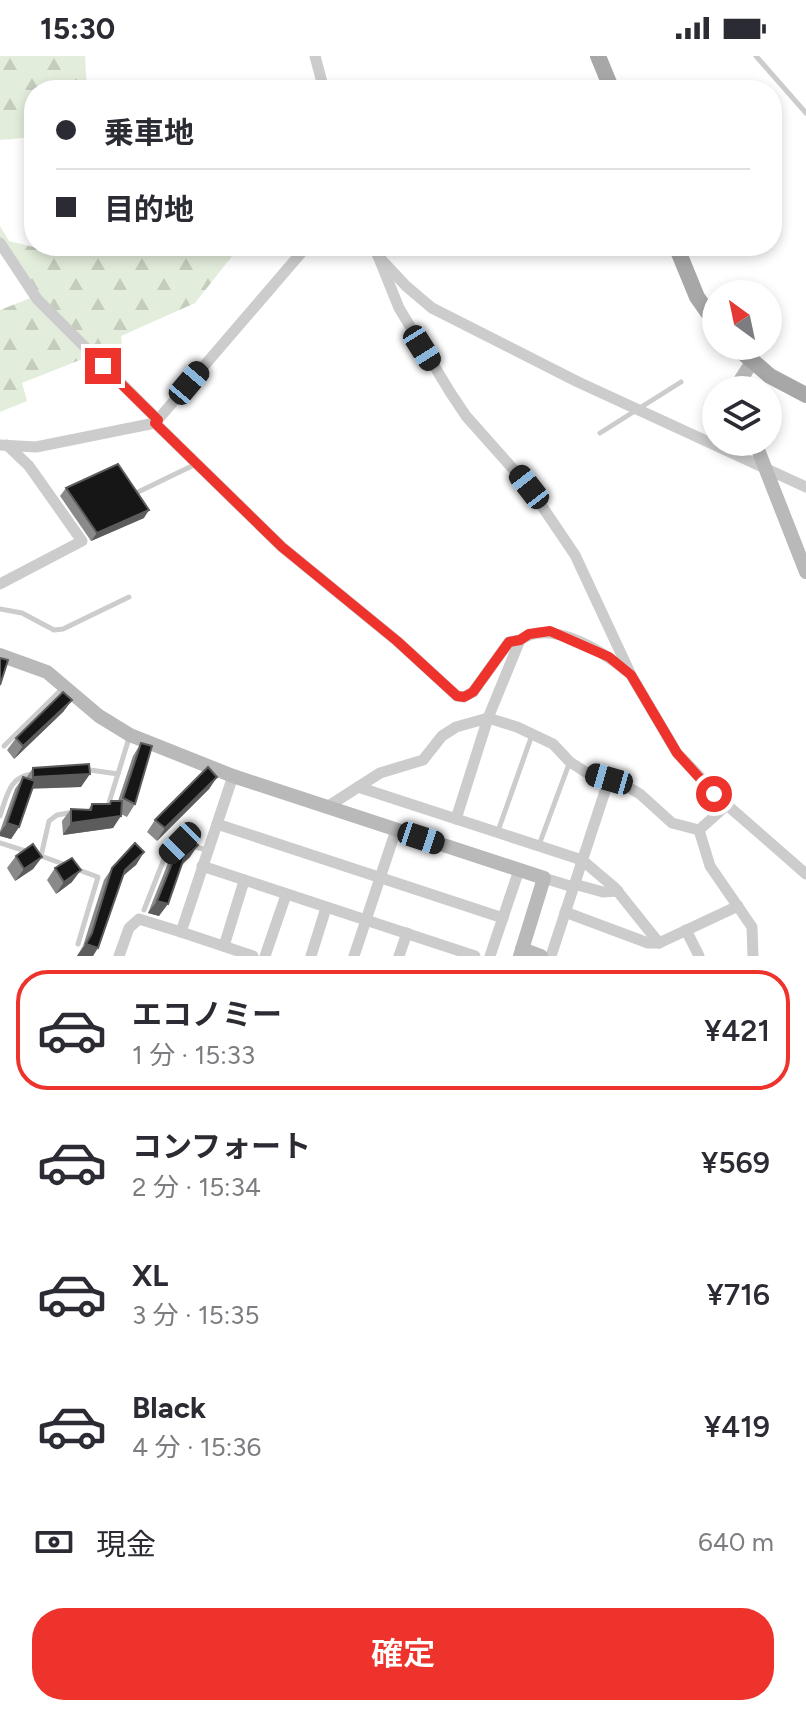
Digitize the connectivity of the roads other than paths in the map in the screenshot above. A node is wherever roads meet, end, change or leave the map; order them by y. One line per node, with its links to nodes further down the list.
1 (315, 56): 4 (street)
2 (598, 56): 5 (main road)
3 (756, 56): 6 (lane)
4 (321, 80)
5 (608, 80)
6 (777, 80)
7 (782, 86): 8 (lane)
8 (806, 113)
9 (0, 243): 20 (street)
10 (298, 256): 20 (street)
11 (378, 256): 34 (street)
12 (380, 256): 19 (street)
13 (680, 256): 14 (main road)
14 (702, 304)
15 (752, 362): 16 (street); 18 (main road)
16 (743, 376)
17 (681, 382): 19 (lane)
18 (806, 395)
19 (636, 410): 21 (lane); 25 (street)
20 (156, 422): 22 (street); 24 (street)
21 (600, 433)
22 (3, 445): 29 (street)
23 (760, 456): 25 (street)
24 (197, 464): 27 (lane); 32 (street)
25 (764, 467): 26 (street); 28 (street)
26 (806, 487)
27 (134, 494)
28 (806, 572)
29 (0, 584)
30 (129, 597): 31 (lane)
31 (0, 609)
32 (520, 640): 34 (street); 36 (street)
33 (0, 655): 35 (street)
34 (631, 675): 47 (street)
35 (65, 686): 37 (street); 39 (lane)
36 (488, 718): 38 (street); 46 (street); 52 (street)
37 (130, 735): 43 (lane); 44 (street)
38 (533, 735): 40 (street); 56 (lane)
39 (4, 746)
40 (570, 762): 45 (street); 58 (lane)
41 (77, 769): 43 (lane)
42 (38, 773): 51 (lane)
43 (118, 774): 49 (lane)
44 (233, 776): 48 (street); 53 (street)
45 (609, 779): 55 (street); 61 (street)
46 (358, 787): 48 (street); 52 (street)
47 (727, 805): 55 (street); 64 (street)
48 (327, 807): 54 (street)
49 (95, 808)
50 (82, 811): 60 (lane)
51 (0, 816)
52 (456, 819): 56 (street)
53 (217, 824): 59 (street); 65 (street)
54 (396, 830): 63 (street); 65 (street)
55 (699, 830): 71 (street)
56 (497, 832): 58 (street)
57 (0, 843): 60 (lane)
58 (539, 846): 61 (street)
59 (208, 850): 62 (street); 73 (lane)
60 (41, 856): 81 (lane)
61 (582, 860): 68 (street); 69 (street)
62 (202, 866): 67 (street); 78 (street)
63 (519, 870): 66 (street); 75 (street)
64 (806, 874)
65 (380, 877): 75 (street); 76 (street)
66 (544, 878): 68 (street); 84 (street)
67 (244, 881): 70 (street); 82 (street)
68 (573, 886): 69 (street); 74 (street)
69 (618, 891): 80 (street)
70 (286, 895): 72 (street); 87 (street)
71 (738, 906): 77 (street); 96 (street)
72 (326, 908): 76 (street); 88 (street)
73 (144, 910)
74 (565, 912): 80 (street); 94 (street)
75 (503, 918): 92 (street)
76 (366, 920): 79 (street); 89 (street)
77 (686, 930): 80 (street); 95 (street)
78 (181, 932): 82 (street); 85 (street)
79 (407, 933): 83 (street); 90 (street)
80 (659, 943)
81 (78, 944)
82 (224, 946): 86 (street)
83 (446, 951): 91 (street)
84 (521, 953): 93 (street)
85 (119, 956)
86 (253, 956)
87 (265, 956)
88 (311, 956)
89 (354, 956)
90 (399, 956)
91 (475, 956)
92 (490, 956)
93 (541, 956)
94 (551, 956)
95 (699, 956)
96 (753, 956)

